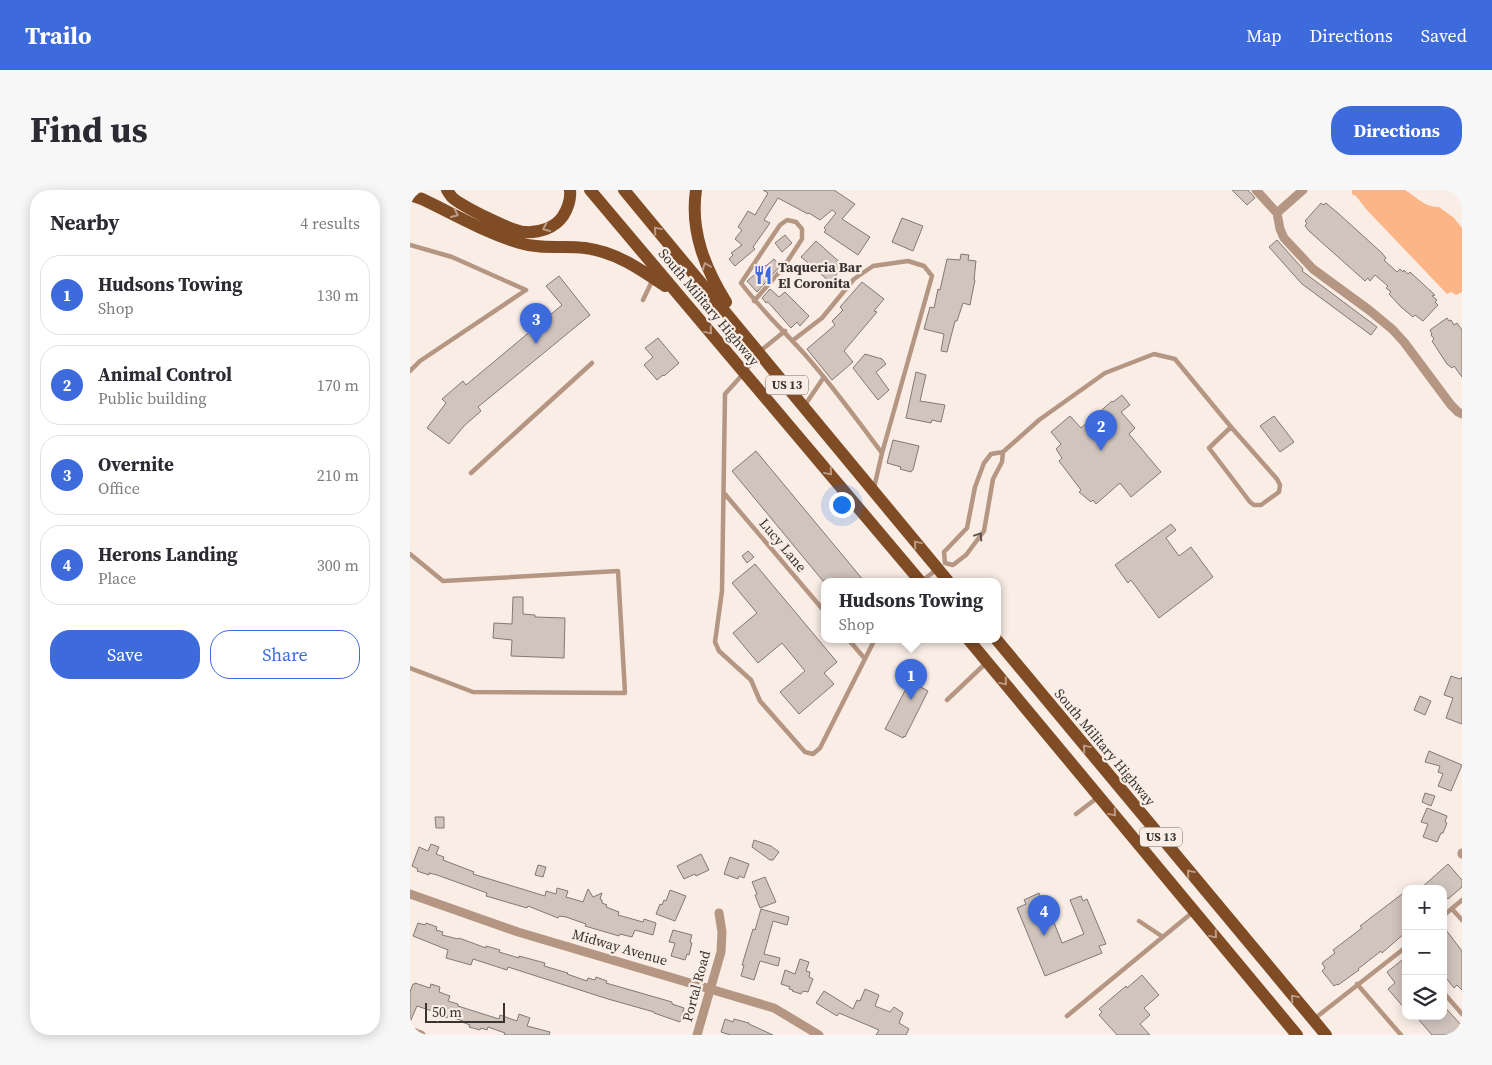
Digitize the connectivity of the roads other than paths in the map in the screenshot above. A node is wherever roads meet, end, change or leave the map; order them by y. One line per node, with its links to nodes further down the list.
1 (447, 190): 2 (main road, one-way to 1)
2 (570, 190)
3 (590, 190): 12 (main road, South Military Highway / US 13)
4 (624, 190): 17 (main road, South Military Highway / US 13, one-way to 4)
5 (696, 190): 17 (main road, one-way to 5)
6 (1256, 190): 9 (street)
7 (1303, 190): 9 (street)
8 (410, 194): 11 (main road, one-way to 11)
9 (1277, 213): 23 (street)
10 (410, 245): 19 (lane)
11 (654, 278): 12 (main road); 13 (lane)
12 (677, 294): 20 (main road, South Military Highway / US 13, one-way to 20)
13 (643, 300)
14 (754, 301): 14 (lane); 15 (lane)
15 (784, 332): 16 (lane); 17 (lane)
16 (792, 341): 21 (lane); 26 (lane)
17 (759, 352): 20 (lane); 22 (main road, South Military Highway / US 13)
18 (592, 363): 27 (lane)
19 (410, 371)
20 (744, 373): 29 (lane); 32 (main road, South Military Highway / US 13, one-way to 32)
21 (824, 377): 22 (lane); 26 (lane)
22 (804, 406): 28 (main road, South Military Highway / US 13)
23 (1462, 414)
24 (1232, 426): 24 (lane); 25 (lane)
25 (1003, 452): 31 (lane); 31 (lane, one-way to 25)
26 (882, 453): 28 (lane)
27 (471, 473)
28 (873, 491): 31 (main road, South Military Highway / US 13, one-way to 28)
29 (723, 492): 35 (lane, Lucy Lane); 40 (lane)
30 (410, 554): 42 (lane)
31 (941, 566): 33 (lane); 34 (main road, South Military Highway / US 13)
32 (918, 578)
33 (925, 578)
34 (947, 578)
35 (821, 607)
36 (851, 643): 40 (lane)
37 (873, 643): 40 (lane)
38 (971, 643): 41 (main road, US 13)
39 (999, 643): 61 (main road, South Military Highway / US 13, one-way to 39)
40 (865, 659)
41 (987, 662): 43 (lane); 44 (main road, US 13, one-way to 44)
42 (410, 668)
43 (947, 700)
44 (1099, 796): 45 (lane); 49 (main road, US 13, one-way to 49)
45 (1076, 814)
46 (410, 894): 57 (street, Midway Avenue)
47 (1462, 900): 48 (lane)
48 (1452, 909): 51 (lane); 52 (lane)
49 (1194, 911): 54 (lane); 66 (main road, US 13, one-way to 66)
50 (720, 913): 57 (street, Portal Road)
51 (1447, 913)
52 (1462, 920)
53 (1139, 921): 54 (lane)
54 (1163, 936): 60 (lane)
55 (1402, 950): 56 (lane)
56 (1357, 984): 61 (lane); 68 (lane)
57 (711, 988): 64 (street, Portal Road); 65 (street, Midway Avenue)
58 (1447, 997): 59 (lane)
59 (1462, 1014)
60 (1067, 1016)
61 (1313, 1020): 67 (main road, South Military Highway / US 13)
62 (410, 1031): 63 (street)
63 (421, 1035)
64 (697, 1035)
65 (819, 1035)
66 (1298, 1035)
67 (1326, 1035)
68 (1401, 1035)

